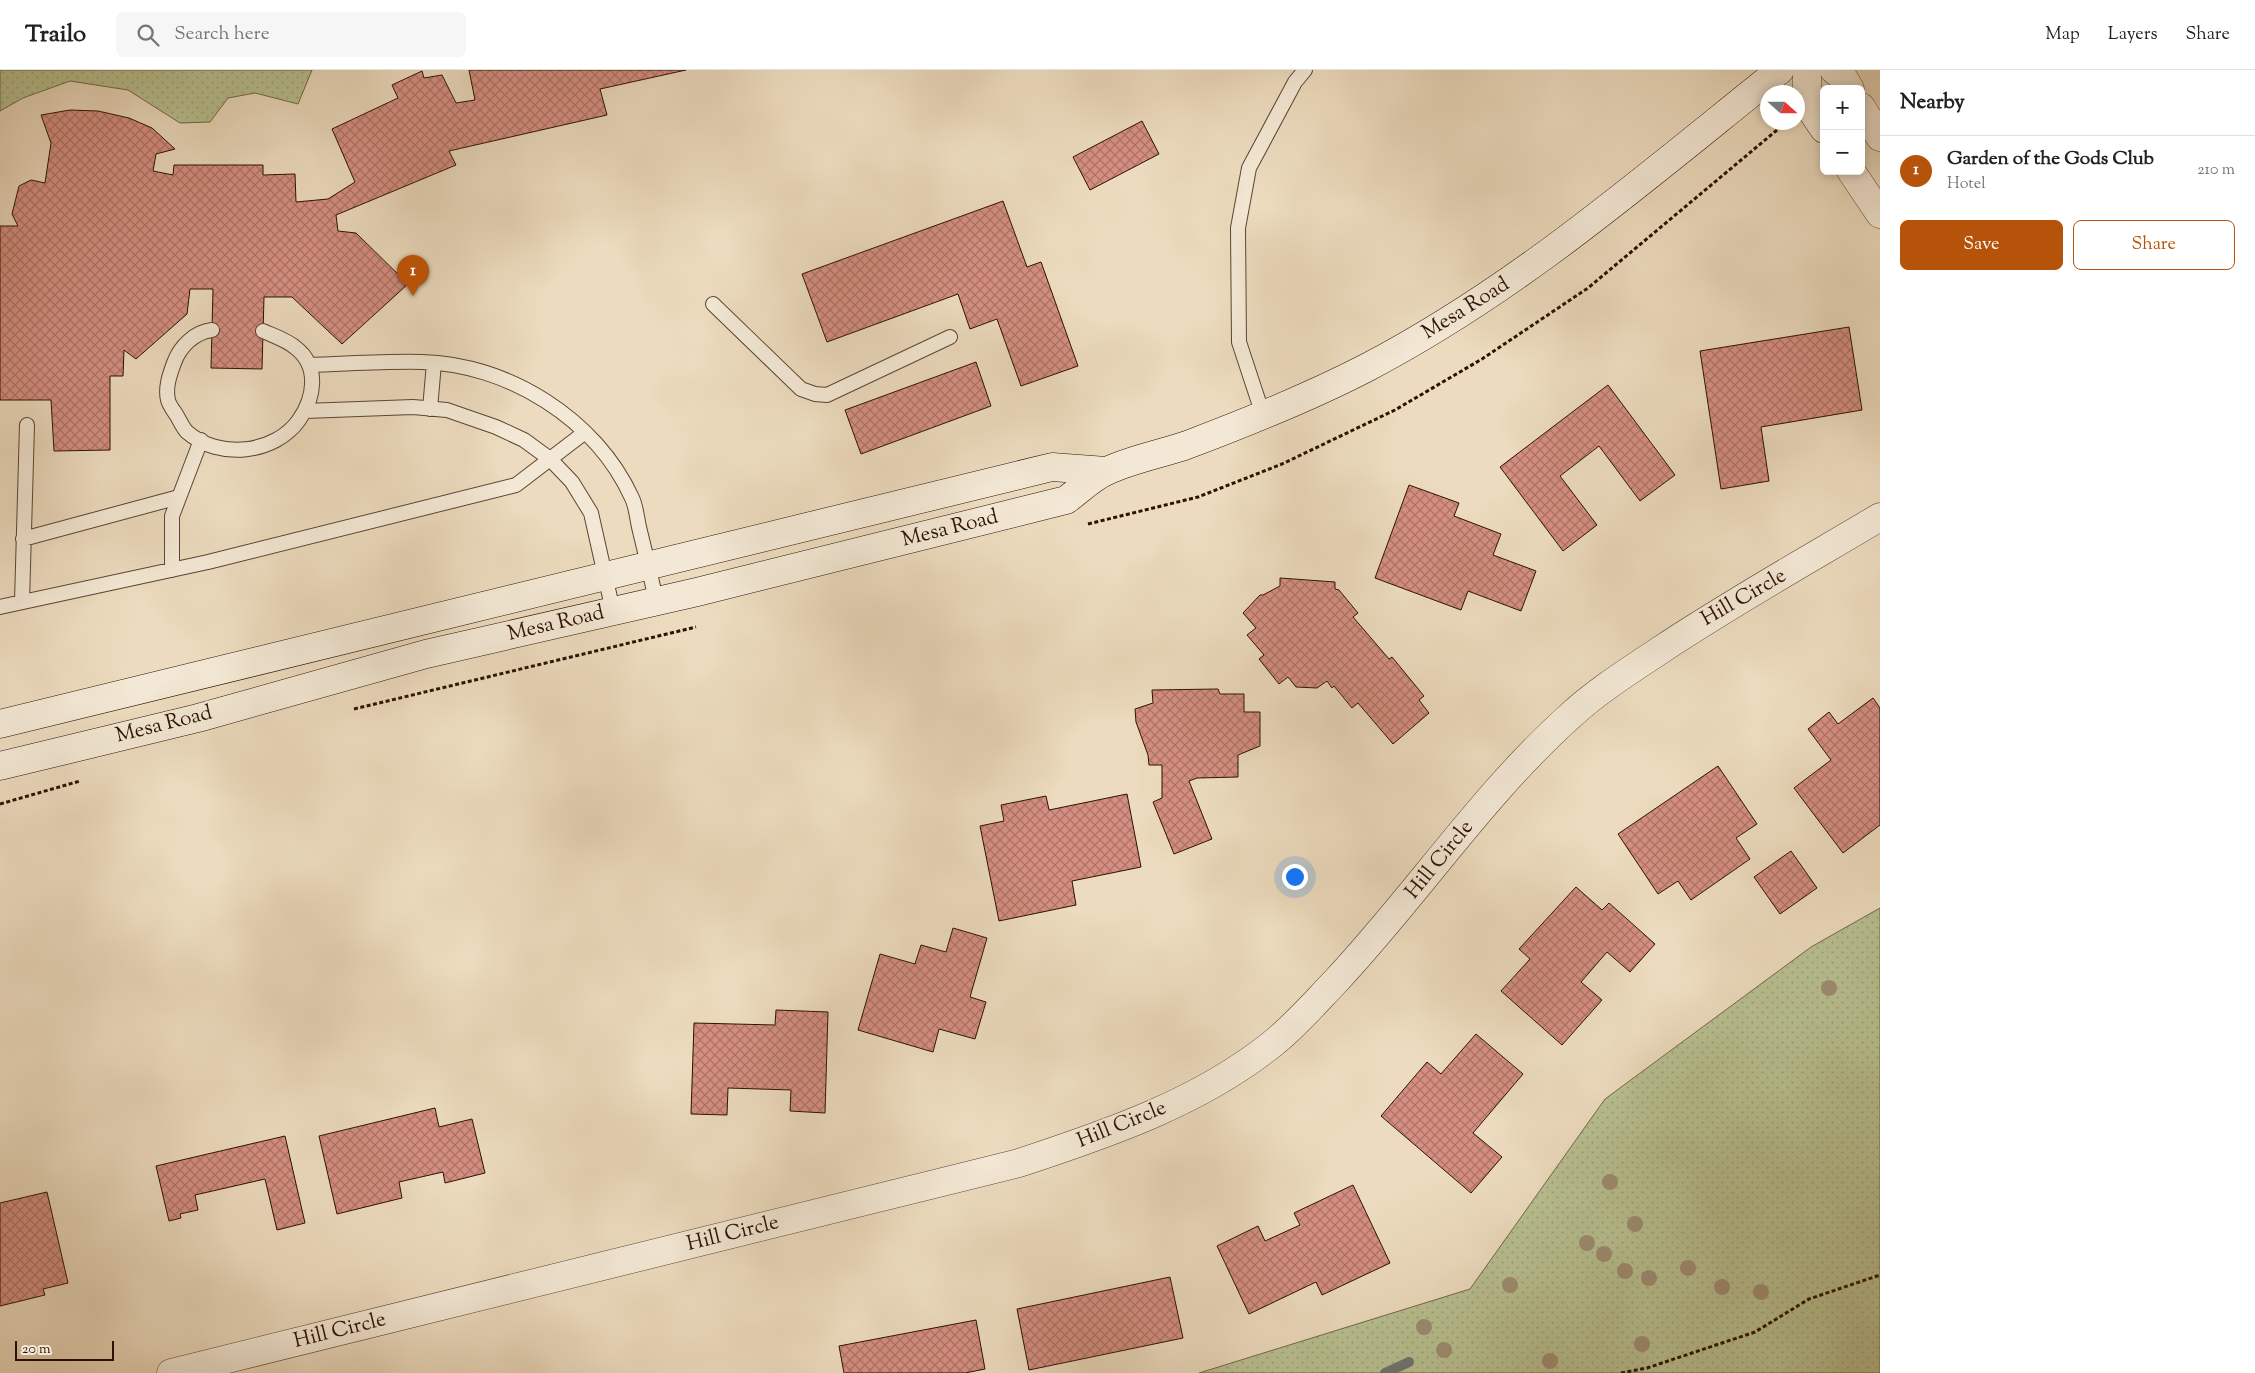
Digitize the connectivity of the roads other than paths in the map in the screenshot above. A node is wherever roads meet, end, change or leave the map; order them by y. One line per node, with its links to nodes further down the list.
1 (1305, 70): 19 (lane)
2 (1780, 70): 19 (main road, Mesa Road)
3 (1807, 70): 7 (main road)
4 (1834, 70): 5 (main road)
5 (1847, 85)
6 (1865, 113): 8 (main road)
7 (1820, 123)
8 (1880, 137)
9 (1865, 179): 10 (main road)
10 (1880, 214)
11 (713, 304): 14 (lane)
12 (212, 330): 22 (lane)
13 (263, 331): 16 (lane)
14 (950, 337)
15 (434, 364): 16 (lane); 17 (lane); 21 (lane)
16 (309, 365): 18 (lane)
17 (430, 409): 18 (lane); 23 (lane)
18 (305, 410): 22 (lane)
19 (1263, 415): 24 (main road, Mesa Road)
20 (27, 425): 27 (lane)
21 (584, 433): 23 (lane); 28 (lane)
22 (201, 440): 25 (lane)
23 (550, 459): 29 (lane); 30 (lane)
24 (1106, 471): 28 (main road, Mesa Road); 31 (main road, Mesa Road)
25 (179, 497): 27 (lane); 29 (lane)
26 (1880, 517): 37 (main road, Hill Circle)
27 (23, 540): 32 (lane)
28 (649, 565): 30 (main road, Mesa Road); 31 (lane)
29 (172, 570): 32 (lane)
30 (606, 575): 34 (lane); 35 (main road, Mesa Road)
31 (656, 601): 34 (main road, Mesa Road)
32 (22, 602): 33 (lane)
33 (0, 607)
34 (613, 611): 36 (main road, Mesa Road)
35 (0, 724)
36 (0, 766)
37 (171, 1373)

